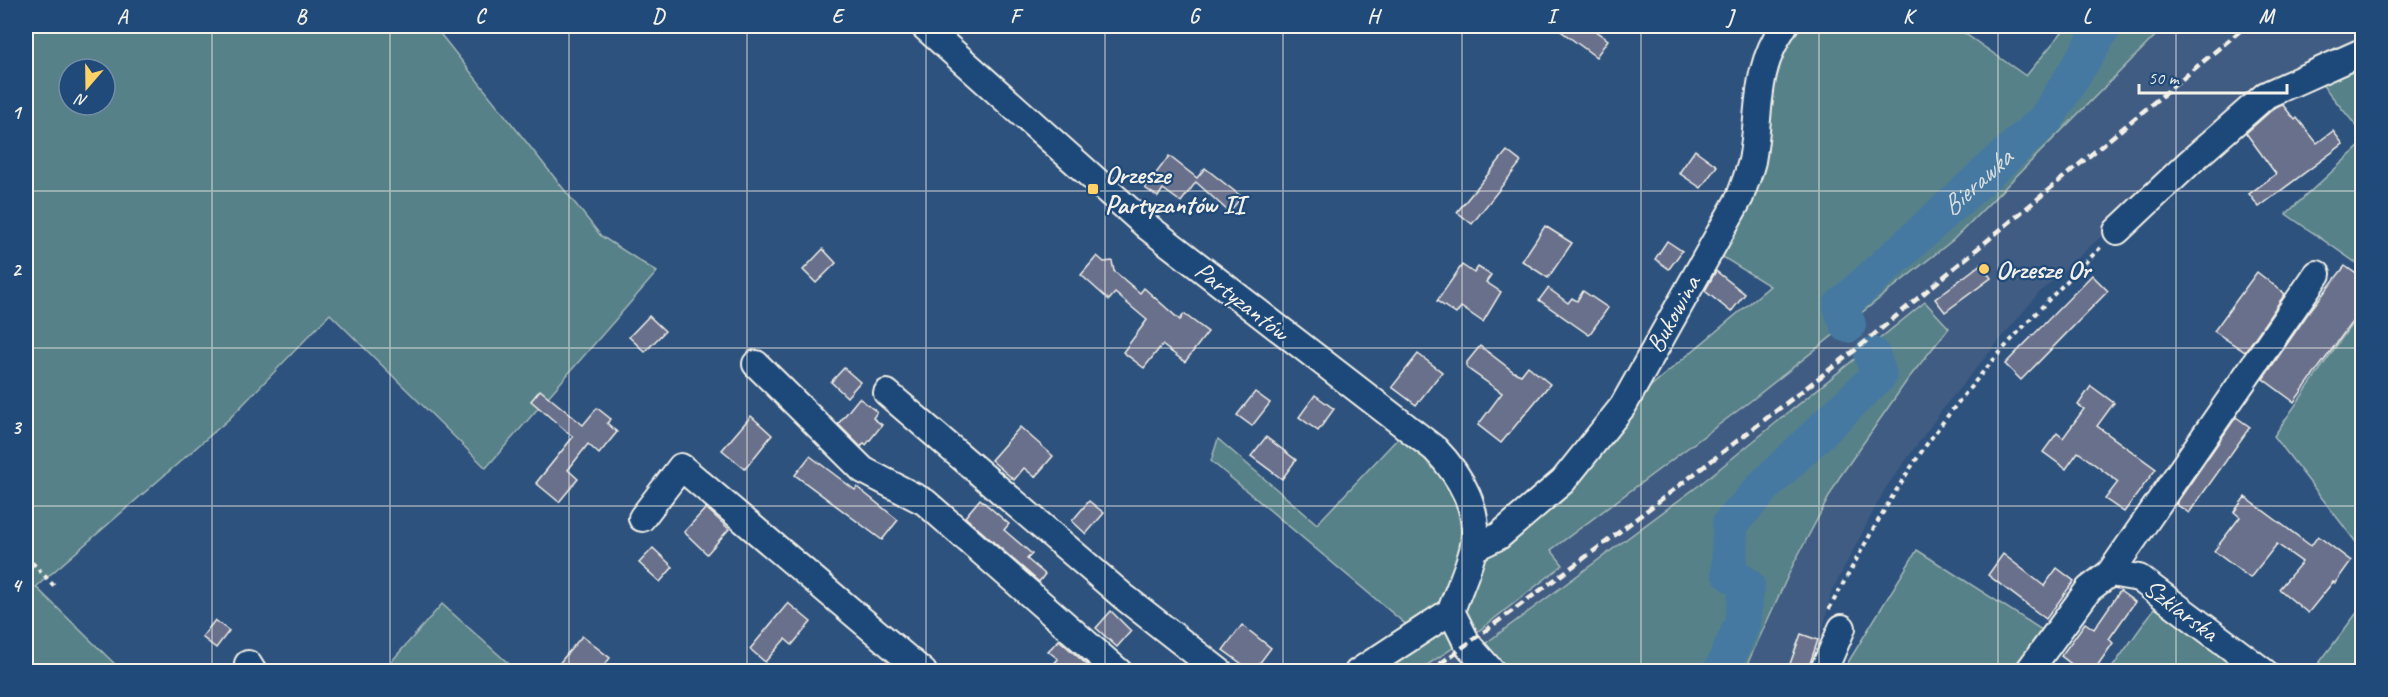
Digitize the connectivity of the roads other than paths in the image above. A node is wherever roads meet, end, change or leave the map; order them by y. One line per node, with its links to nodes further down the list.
1 (924, 26): 9 (street, Partyzantów)
2 (1784, 26): 9 (street, Bukowina)
3 (2362, 52): 4 (street)
4 (2117, 231)
5 (2317, 274): 10 (street)
6 (756, 364): 15 (street)
7 (887, 393): 16 (street)
8 (642, 519): 14 (street)
9 (1474, 548): 11 (street, Partyzantów)
10 (2110, 573): 13 (street, Szklarska); 20 (street, Szklarska)
11 (1451, 611): 17 (street); 18 (street)
12 (1842, 628): 19 (street)
13 (2234, 663): 21 (street, Szklarska)
14 (923, 672)
15 (1119, 672)
16 (1220, 672)
17 (1358, 672)
18 (1492, 672)
19 (1823, 672)
20 (2028, 672)
21 (2264, 672)

